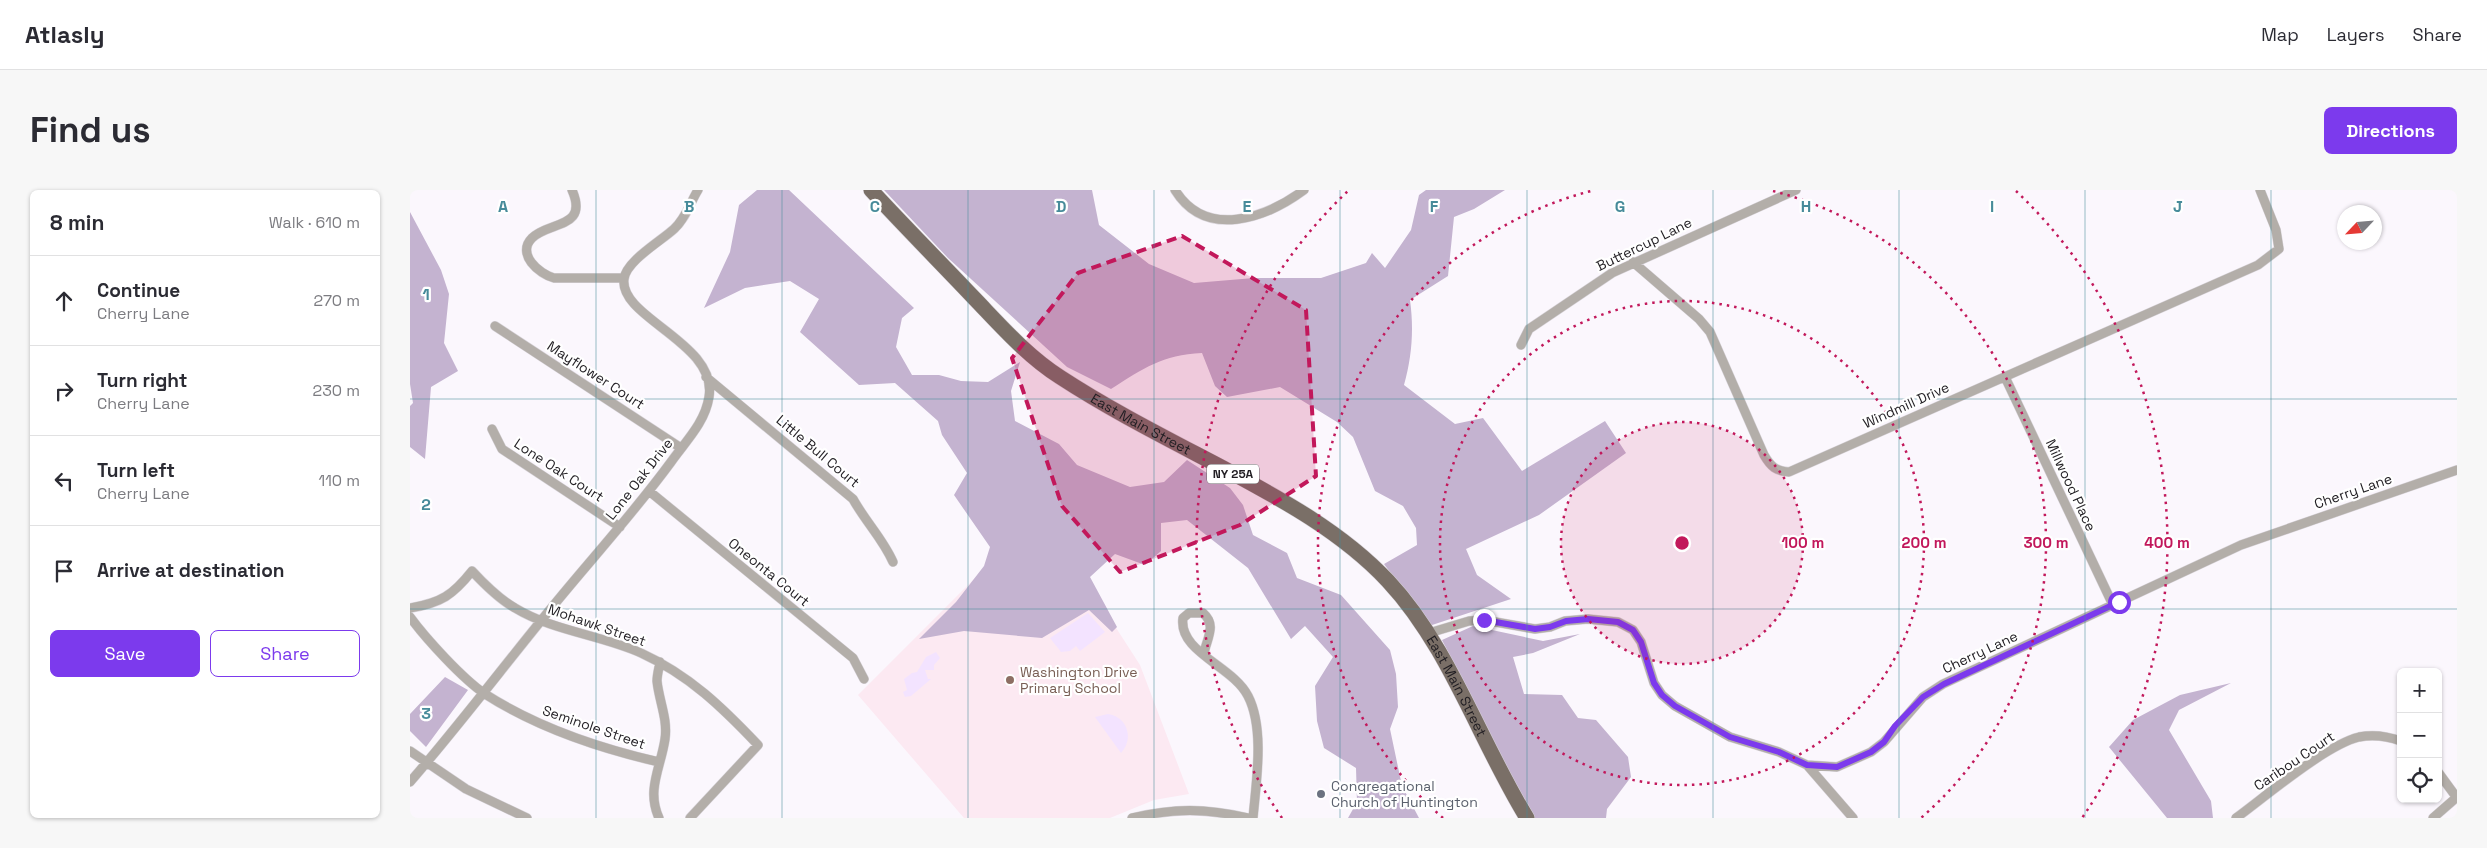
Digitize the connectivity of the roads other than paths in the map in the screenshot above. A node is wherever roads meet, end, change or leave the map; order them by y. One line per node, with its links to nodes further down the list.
1 (572, 190): 9 (street)
2 (697, 190): 9 (street)
3 (871, 190): 24 (main road, East Main Street / NY 25A)
4 (1175, 190): 5 (street)
5 (1304, 190)
6 (1796, 190): 8 (street, Buttercup Lane)
7 (2260, 190): 13 (street, Windmill Drive)
8 (1633, 262): 11 (street, Buttercup Lane); 13 (street, Windmill Drive)
9 (624, 278): 12 (street, Lone Oak Drive)
10 (495, 326): 15 (street, Mayflower Court)
11 (1521, 345)
12 (706, 377): 15 (street, Lone Oak Drive); 19 (street, Little Bull Court)
13 (2005, 377): 20 (street, Millwood Place)
14 (492, 429): 18 (street, Lone Oak Court)
15 (681, 448): 17 (street, Lone Oak Drive)
16 (2457, 470): 20 (street, Cherry Lane)
17 (649, 491): 18 (street, Lone Oak Drive); 27 (street, Oneonta Court)
18 (620, 526): 23 (street, Lone Oak Drive)
19 (893, 562)
20 (2112, 605): 33 (street, Cherry Lane)
21 (410, 608): 23 (street, Mohawk Street)
22 (410, 617): 28 (street, Seminole Street)
23 (541, 621): 26 (street, Mohawk Street); 28 (street, Lone Oak Drive)
24 (1429, 633): 33 (street, Cherry Lane); 43 (main road, East Main Street / NY 25A)
25 (1204, 653): 25 (street); 42 (street)
26 (660, 662): 31 (street); 39 (street, Mohawk Street)
27 (864, 679)
28 (484, 693): 31 (street, Seminole Street); 32 (street, Lone Oak Drive)
29 (2397, 739): 45 (street, Caribou Court)
30 (410, 750): 32 (street)
31 (659, 762): 38 (street)
32 (426, 764): 35 (street, Lone Oak Drive); 37 (street)
33 (1807, 765): 44 (street)
34 (2442, 777): 36 (street)
35 (410, 782)
36 (2457, 798): 46 (street)
37 (527, 818)
38 (659, 818)
39 (690, 818)
40 (1132, 818): 41 (street)
41 (1248, 818)
42 (1252, 818)
43 (1527, 818)
44 (1853, 818)
45 (2236, 818)
46 (2433, 818)

